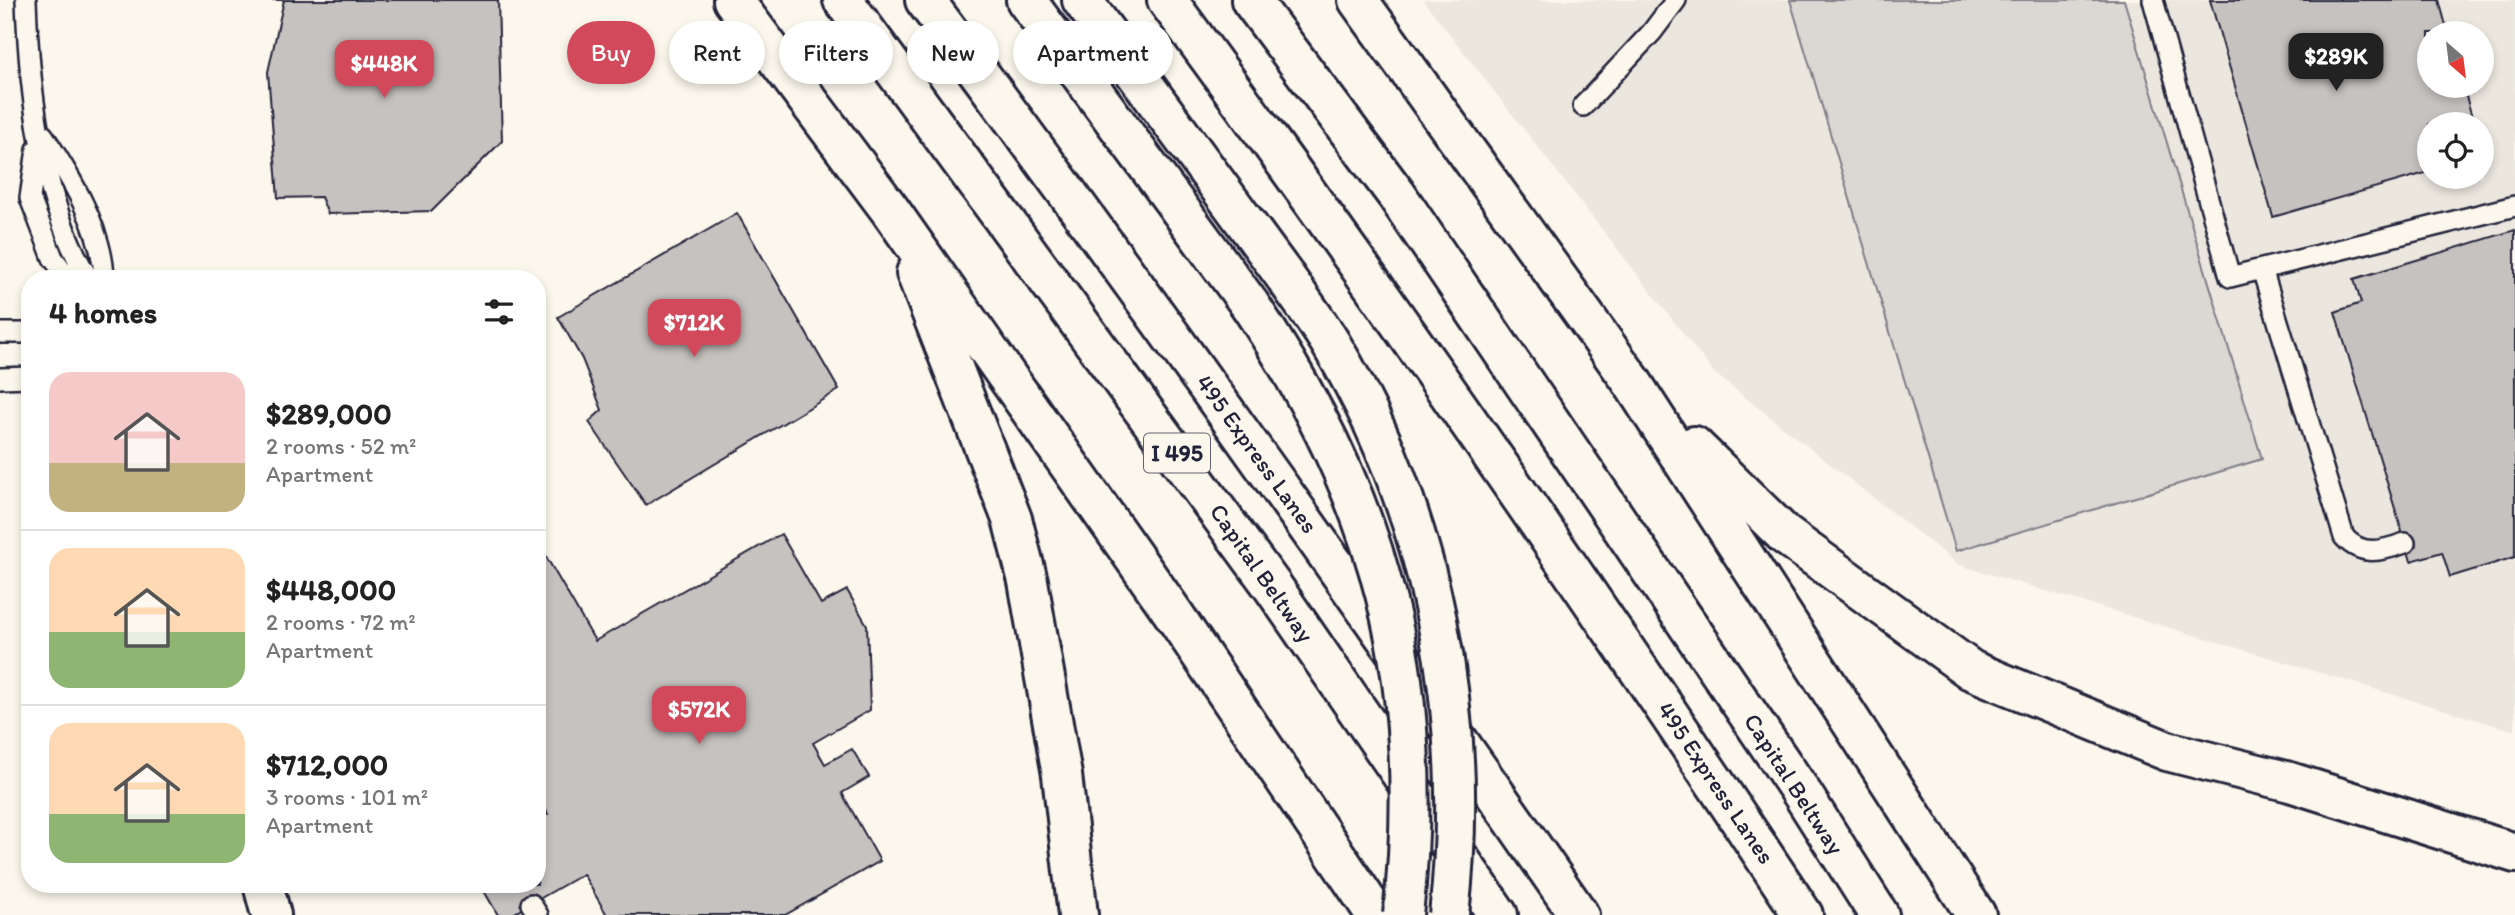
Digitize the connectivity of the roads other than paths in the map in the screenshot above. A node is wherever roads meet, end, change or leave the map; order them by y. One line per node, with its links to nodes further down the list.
1 (26, 0): 13 (lane)
2 (733, 0): 15 (main road)
3 (843, 0): 35 (main road, Capital Beltway / I 495)
4 (925, 0): 36 (main road, 495 Express Lanes / I 495)
5 (1026, 0): 33 (main road, bridge)
6 (1082, 0): 34 (main road, bridge)
7 (1167, 0): 37 (main road, 495 Express Lanes)
8 (1251, 0): 38 (main road, Capital Beltway)
9 (1358, 0): 24 (main road)
10 (1676, 0): 12 (lane)
11 (2153, 0): 16 (lane)
12 (1583, 106)
13 (41, 131): 17 (lane); 18 (lane); 19 (lane)
14 (2515, 206): 16 (lane)
15 (890, 209): 31 (main road); 32 (main road)
16 (2262, 269): 25 (lane)
17 (62, 270)
18 (84, 270)
19 (103, 270)
20 (21, 333): 21 (lane)
21 (0, 334)
22 (21, 377): 23 (lane)
23 (0, 378)
24 (1630, 379): 26 (main road); 39 (main road)
25 (2405, 543)
26 (2515, 853)
27 (248, 893): 29 (main road)
28 (265, 893): 30 (main road)
29 (243, 915)
30 (271, 915)
31 (1078, 915)
32 (1376, 915)
33 (1403, 915)
34 (1448, 915)
35 (1498, 915)
36 (1579, 915)
37 (1803, 915)
38 (1880, 915)
39 (1976, 915)

